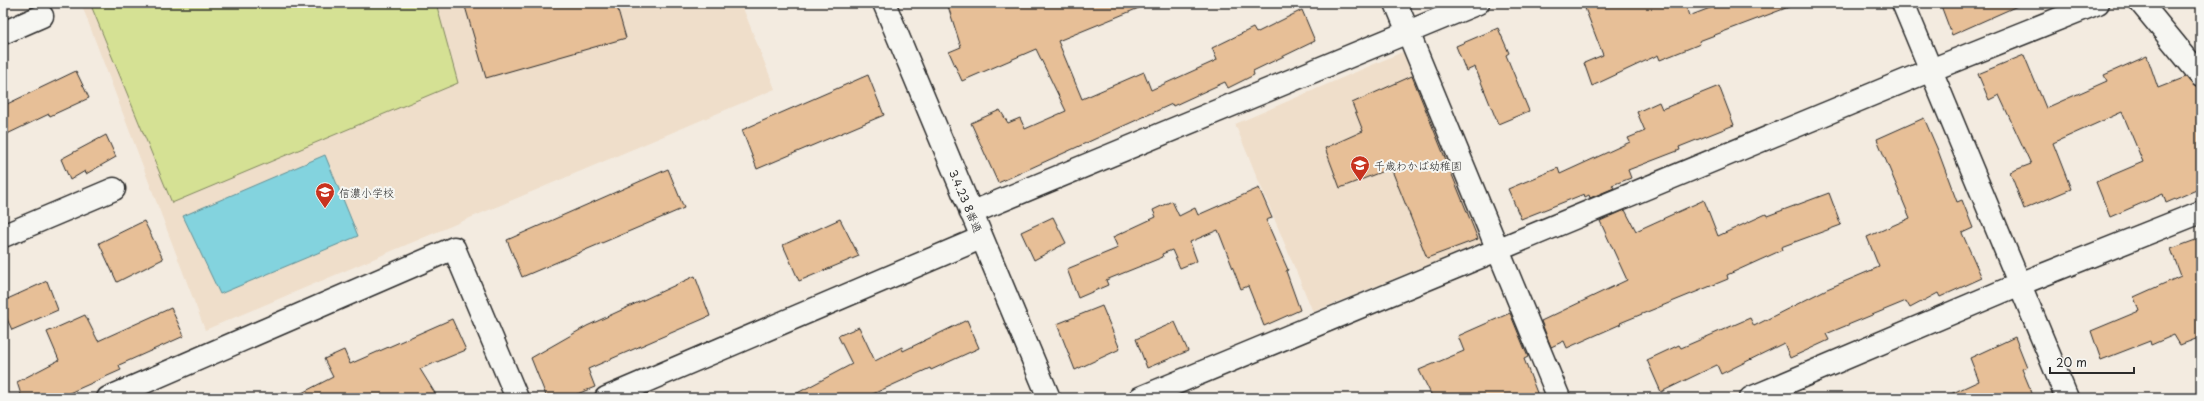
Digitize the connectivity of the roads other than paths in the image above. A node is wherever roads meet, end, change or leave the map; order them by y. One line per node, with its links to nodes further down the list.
1 (884, 3): 14 (street, 3.4.23 8番通)
2 (1396, 3): 8 (street)
3 (1478, 3): 8 (street)
4 (1903, 3): 10 (street)
5 (2098, 3): 10 (street)
6 (2141, 3): 11 (street)
7 (42, 16): 9 (street)
8 (1408, 32): 14 (street); 17 (street)
9 (3, 33)
10 (1931, 70): 17 (street); 18 (street)
11 (2201, 76)
12 (114, 189): 15 (street)
13 (2201, 212): 18 (street)
14 (971, 213): 16 (street, 3.4.23 8番通)
15 (3, 236)
16 (981, 238): 21 (street); 22 (street, 3.4.23 8番通)
17 (1498, 250): 23 (street); 24 (street)
18 (2020, 284): 25 (street); 26 (street)
19 (108, 398): 20 (street)
20 (517, 398)
21 (606, 398)
22 (1049, 398)
23 (1140, 398)
24 (1559, 398)
25 (1751, 398)
26 (2067, 398)

